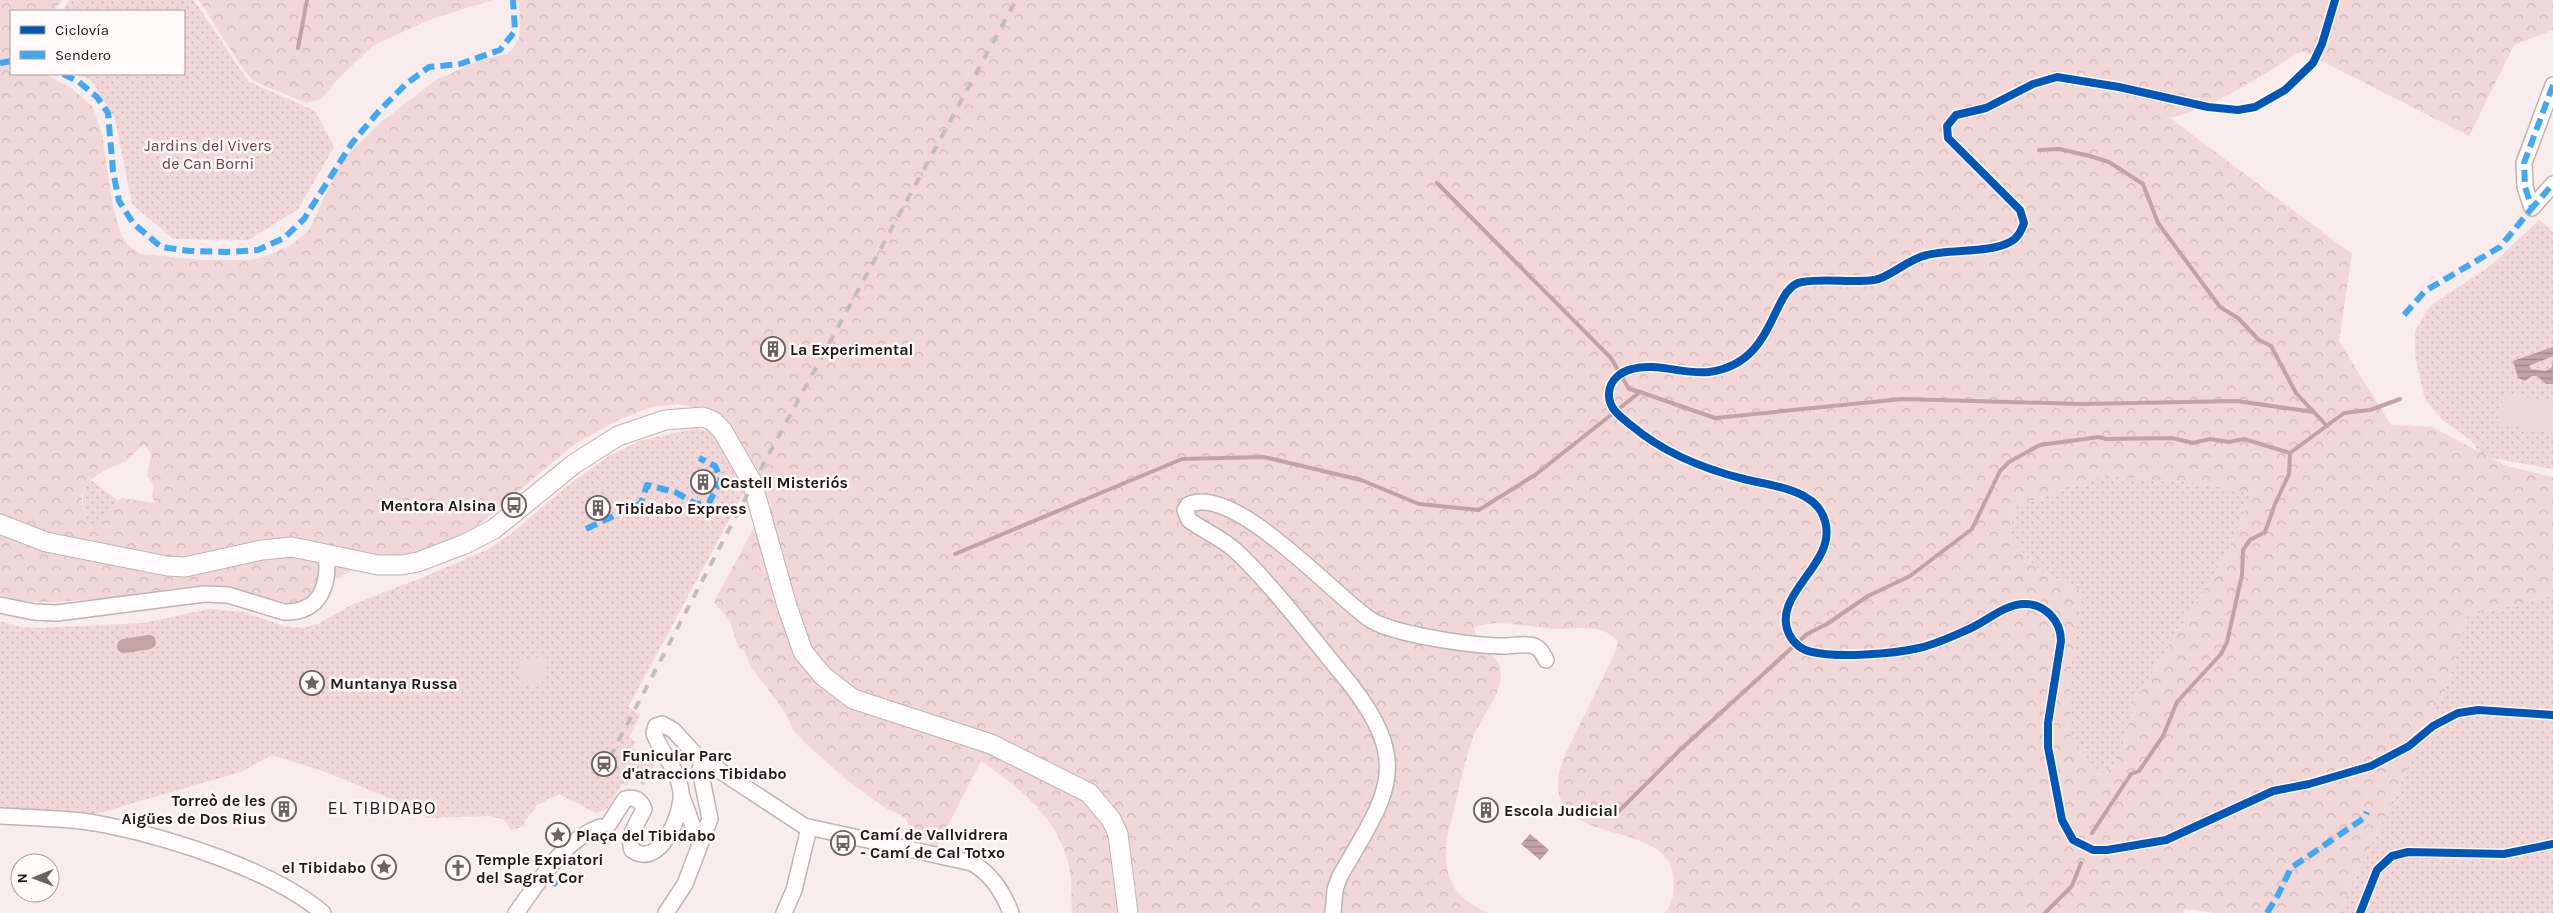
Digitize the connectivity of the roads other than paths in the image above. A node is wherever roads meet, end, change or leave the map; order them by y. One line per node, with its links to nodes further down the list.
1 (2553, 85): 2 (street)
2 (2553, 184)
3 (0, 524): 4 (street)
4 (326, 553): 5 (street); 17 (street)
5 (0, 605)
6 (1546, 660): 18 (street)
7 (702, 760): 8 (street); 10 (street); 11 (street)
8 (681, 794): 11 (street); 13 (street)
9 (0, 816): 12 (street)
10 (809, 828): 15 (street); 16 (street)
11 (704, 834): 14 (street)
12 (323, 913)
13 (516, 913)
14 (666, 913)
15 (784, 913)
16 (1012, 913)
17 (1128, 913)
18 (1333, 913)

